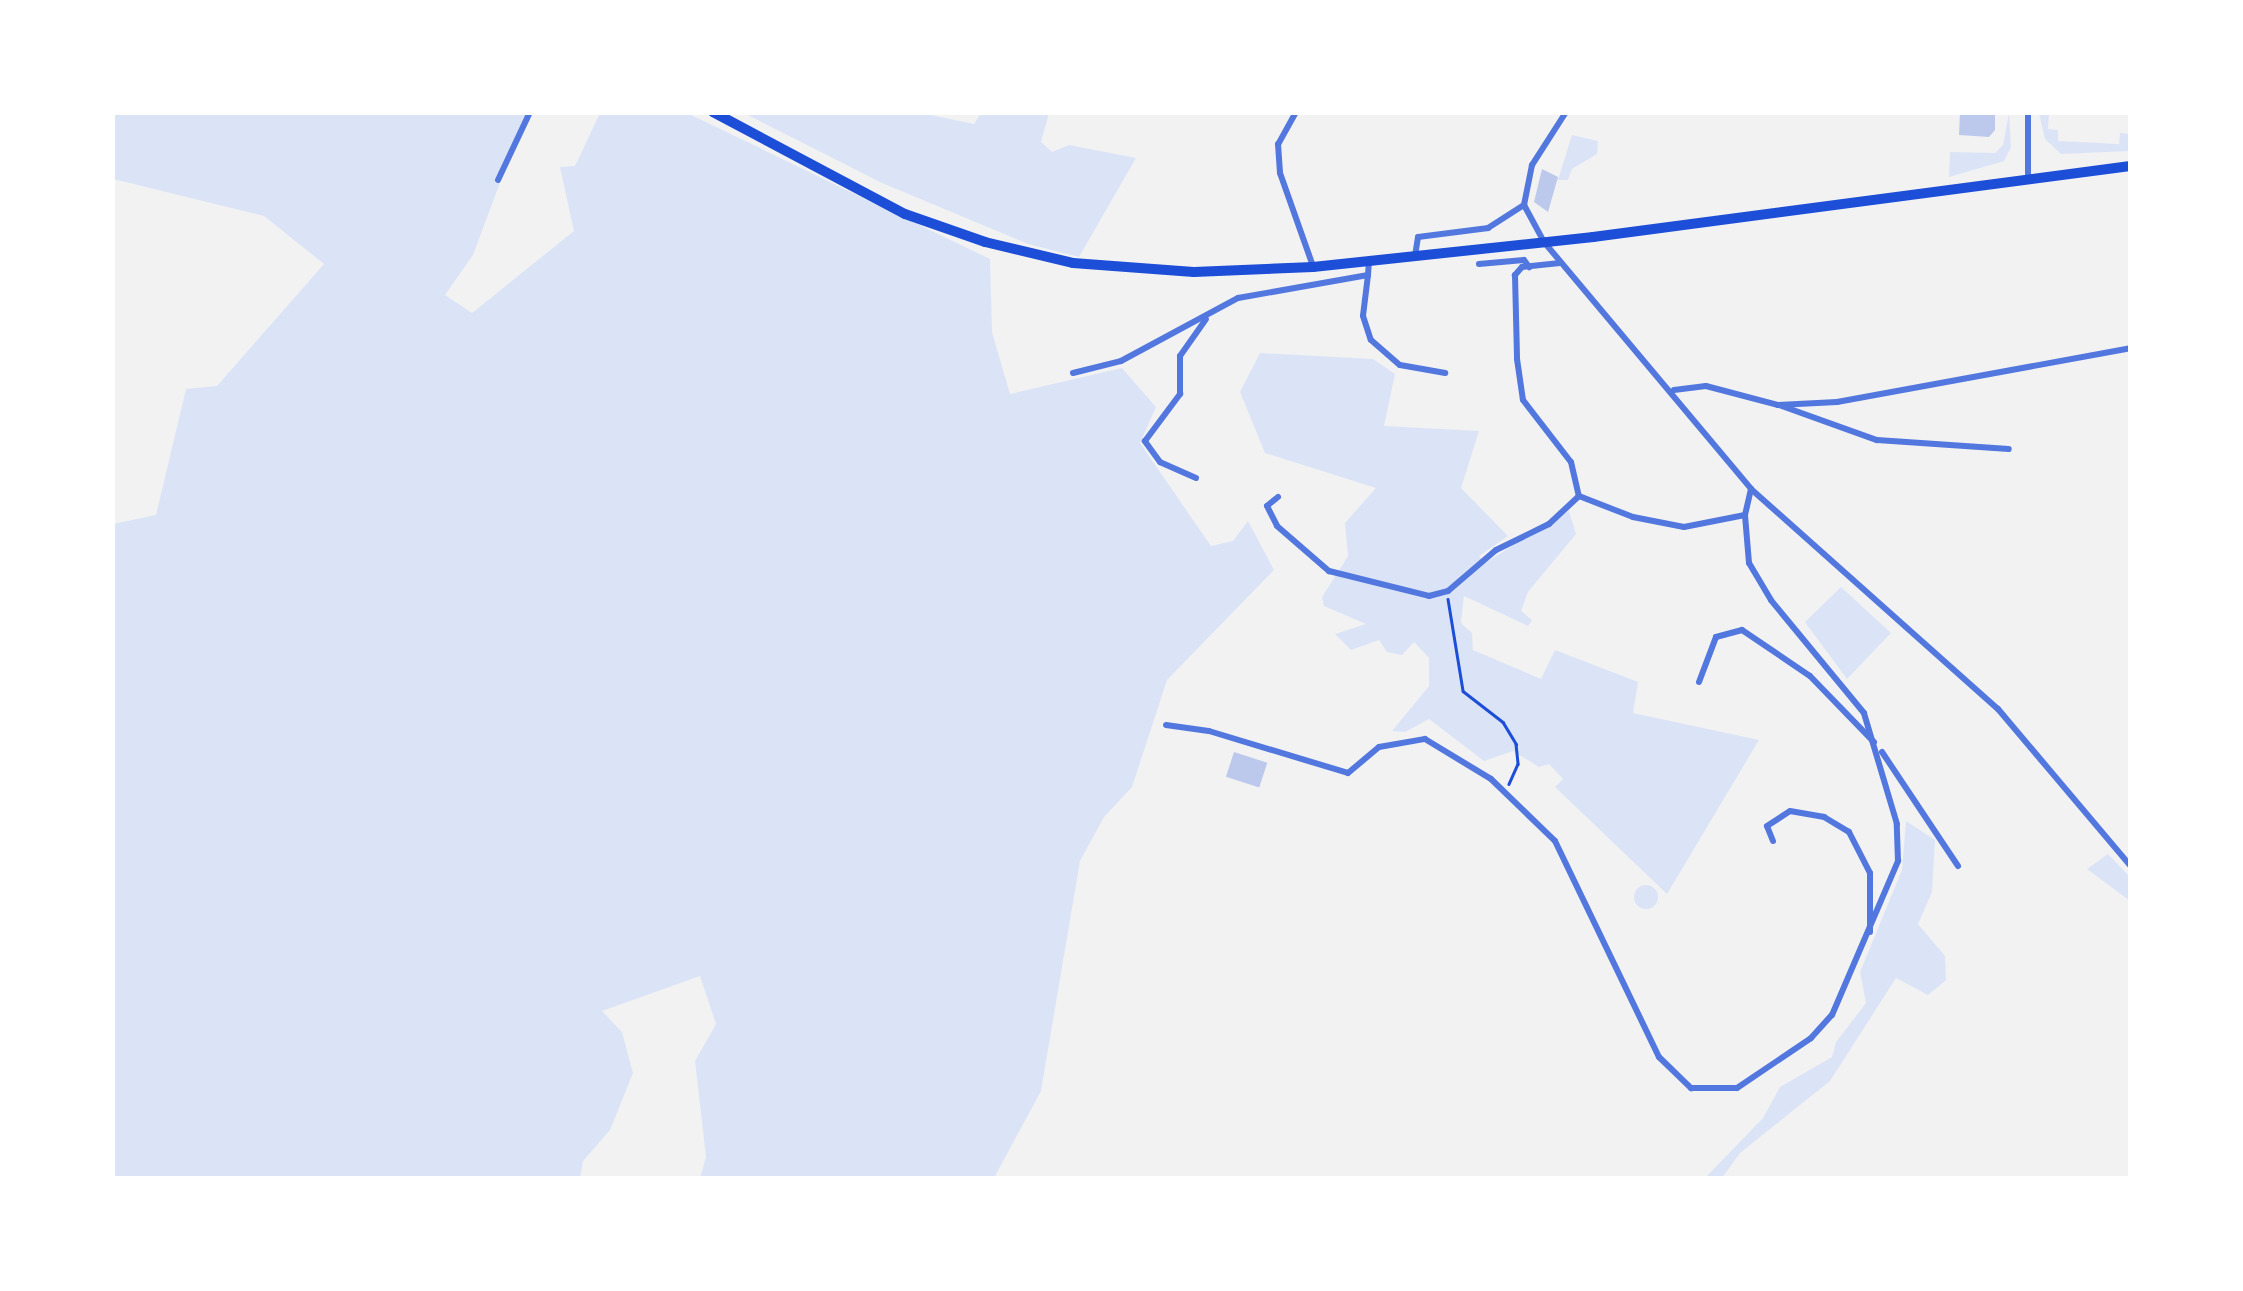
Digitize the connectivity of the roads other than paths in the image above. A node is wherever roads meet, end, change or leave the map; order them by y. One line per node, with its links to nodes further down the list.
1 (530, 112): 7 (street)
2 (713, 112): 16 (main road)
3 (1296, 112): 16 (street)
4 (1566, 112): 9 (street)
5 (2028, 112): 8 (street)
6 (2130, 166): 8 (main road)
7 (498, 180)
8 (2028, 181): 10 (main road)
9 (1524, 205): 10 (street); 11 (street)
10 (1544, 242): 11 (main road); 13 (street)
11 (1415, 257): 12 (main road)
12 (1369, 262): 16 (main road); 17 (street)
13 (1560, 262): 15 (street); 22 (street)
14 (1479, 264): 15 (street)
15 (1529, 266): 27 (street)
16 (1313, 267)
17 (1368, 275): 18 (street); 21 (street)
18 (1210, 314): 20 (street); 25 (street)
19 (2130, 348): 23 (street)
20 (1073, 373)
21 (1445, 373)
22 (1673, 390): 23 (street); 26 (street)
23 (1778, 404): 24 (street)
24 (2009, 449)
25 (1196, 478)
26 (1752, 489): 29 (street); 34 (street)
27 (1579, 496): 28 (street); 29 (street)
28 (1278, 497)
29 (1745, 515): 32 (street)
30 (1699, 682): 32 (street)
31 (1166, 725): 36 (street)
32 (1878, 745): 35 (street); 36 (street)
33 (1774, 841): 36 (street)
34 (2130, 865)
35 (1958, 866)
36 (1870, 938)

